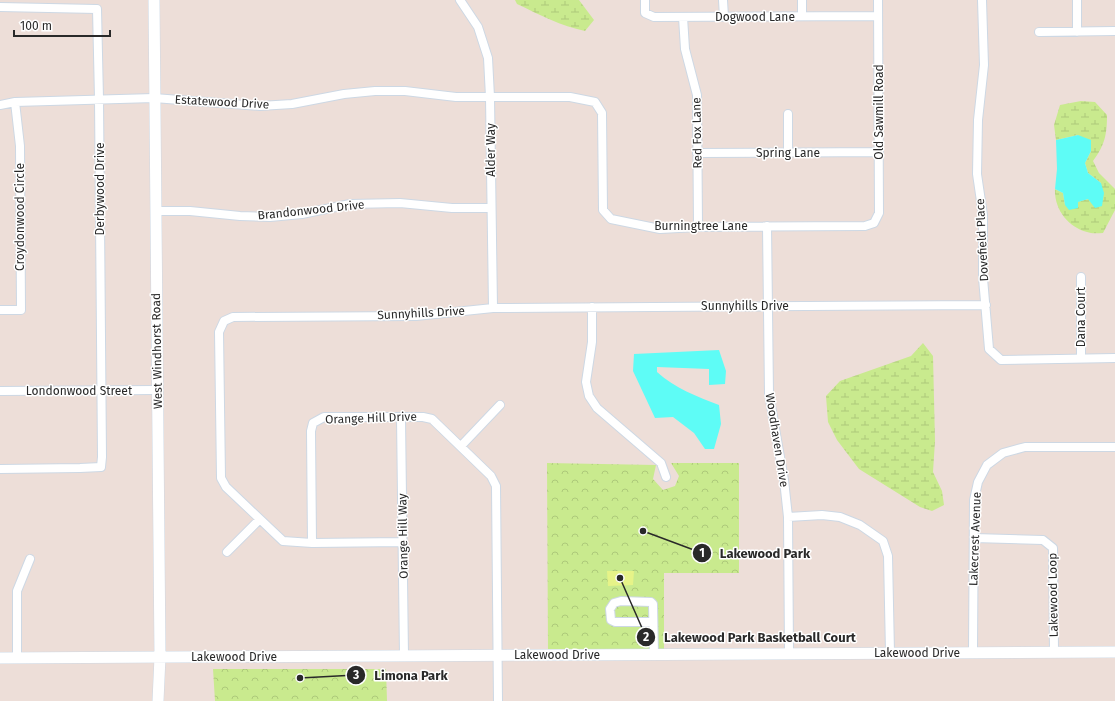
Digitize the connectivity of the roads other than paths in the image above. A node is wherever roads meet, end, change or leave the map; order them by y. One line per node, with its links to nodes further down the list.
1 (154, 0): 18 (street, West Windhorst Road)
2 (460, 0): 17 (street, Alder Way)
3 (645, 0): 12 (street, Dogwood Lane)
4 (723, 0): 13 (street)
5 (802, 0): 10 (street)
6 (878, 0): 11 (street, Old Sawmill Road)
7 (982, 0): 32 (street, Dovefield Place)
8 (1077, 0): 16 (street)
9 (0, 7): 19 (street, Derbywood Drive)
10 (802, 16): 11 (street, Dogwood Lane); 13 (street, Dogwood Lane)
11 (878, 16): 23 (street, Old Sawmill Road)
12 (684, 17): 13 (street, Dogwood Lane); 24 (street, Red Fox Lane)
13 (724, 17)
14 (1115, 31): 16 (street)
15 (1039, 32): 16 (street)
16 (1077, 32)
17 (490, 97): 18 (street, Estatewood Drive); 26 (street, Alder Way); 30 (street, Burningtree Lane)
18 (154, 98): 19 (street, Estatewood Drive); 27 (street, West Windhorst Road)
19 (99, 99): 20 (street, Estatewood Drive); 39 (street, Derbywood Drive)
20 (15, 102): 21 (street, Estatewood Drive); 36 (street, Croydonwood Circle)
21 (0, 105)
22 (788, 114): 25 (street)
23 (879, 152): 25 (street, Spring Lane); 28 (street, Old Sawmill Road)
24 (697, 153): 25 (street, Spring Lane); 30 (street, Red Fox Lane)
25 (788, 153)
26 (491, 208): 27 (street, Brandonwood Drive); 35 (street, Alder Way)
27 (155, 211): 40 (street, West Windhorst Road)
28 (874, 223): 29 (street, Burningtree Lane)
29 (767, 226): 30 (street, Burningtree Lane); 33 (street, Woodhaven Drive)
30 (698, 227)
31 (1081, 277): 37 (street, Dana Court)
32 (986, 305): 33 (street, Sunnyhills Drive); 37 (street, Dovefield Place)
33 (767, 306): 34 (street, Sunnyhills Drive); 48 (street, Woodhaven Drive)
34 (592, 307): 35 (street, Sunnyhills Drive); 47 (street)
35 (493, 308): 49 (street, Sunnyhills Drive)
36 (0, 310)
37 (1081, 358): 38 (street, Dovefield Place)
38 (1115, 358)
39 (101, 390): 40 (street, Londonwood Street); 41 (street, Londonwood Street); 46 (street, Derbywood Drive)
40 (157, 390): 64 (street, West Windhorst Road)
41 (0, 391)
42 (500, 405): 44 (street)
43 (402, 417): 44 (street, Orange Hill Drive); 51 (street, Orange Hill Way); 52 (street, Orange Hill Drive)
44 (460, 446): 62 (street, Orange Hill Drive)
45 (1115, 447): 50 (street, Lakecrest Avenue)
46 (0, 469)
47 (666, 477)
48 (788, 517): 59 (street, Woodhaven Drive); 60 (street)
49 (259, 520): 52 (street, Sunnyhills Drive); 53 (street)
50 (974, 538): 56 (street, Lakecrest Avenue); 57 (street, Lakewood Loop)
51 (403, 542): 52 (street, Sunnyhills Drive); 63 (street, Orange Hill Way)
52 (312, 543)
53 (227, 552)
54 (30, 559): 66 (street)
55 (653, 622): 55 (street); 61 (street)
56 (973, 652): 57 (street, Lakewood Drive); 60 (street, Lakewood Drive)
57 (1054, 652): 58 (street, Lakewood Drive)
58 (1115, 652)
59 (789, 653): 60 (street, Lakewood Drive); 61 (street, Lakewood Drive)
60 (890, 653)
61 (654, 654): 62 (street, Lakewood Drive)
62 (498, 655): 63 (street, Lakewood Drive); 68 (street)
63 (404, 656): 64 (street, Lakewood Drive)
64 (160, 657): 66 (street, Lakewood Drive); 67 (street, West Windhorst Road)
65 (0, 658): 66 (street, Lakewood Drive)
66 (17, 658)
67 (158, 701)
68 (498, 701)

